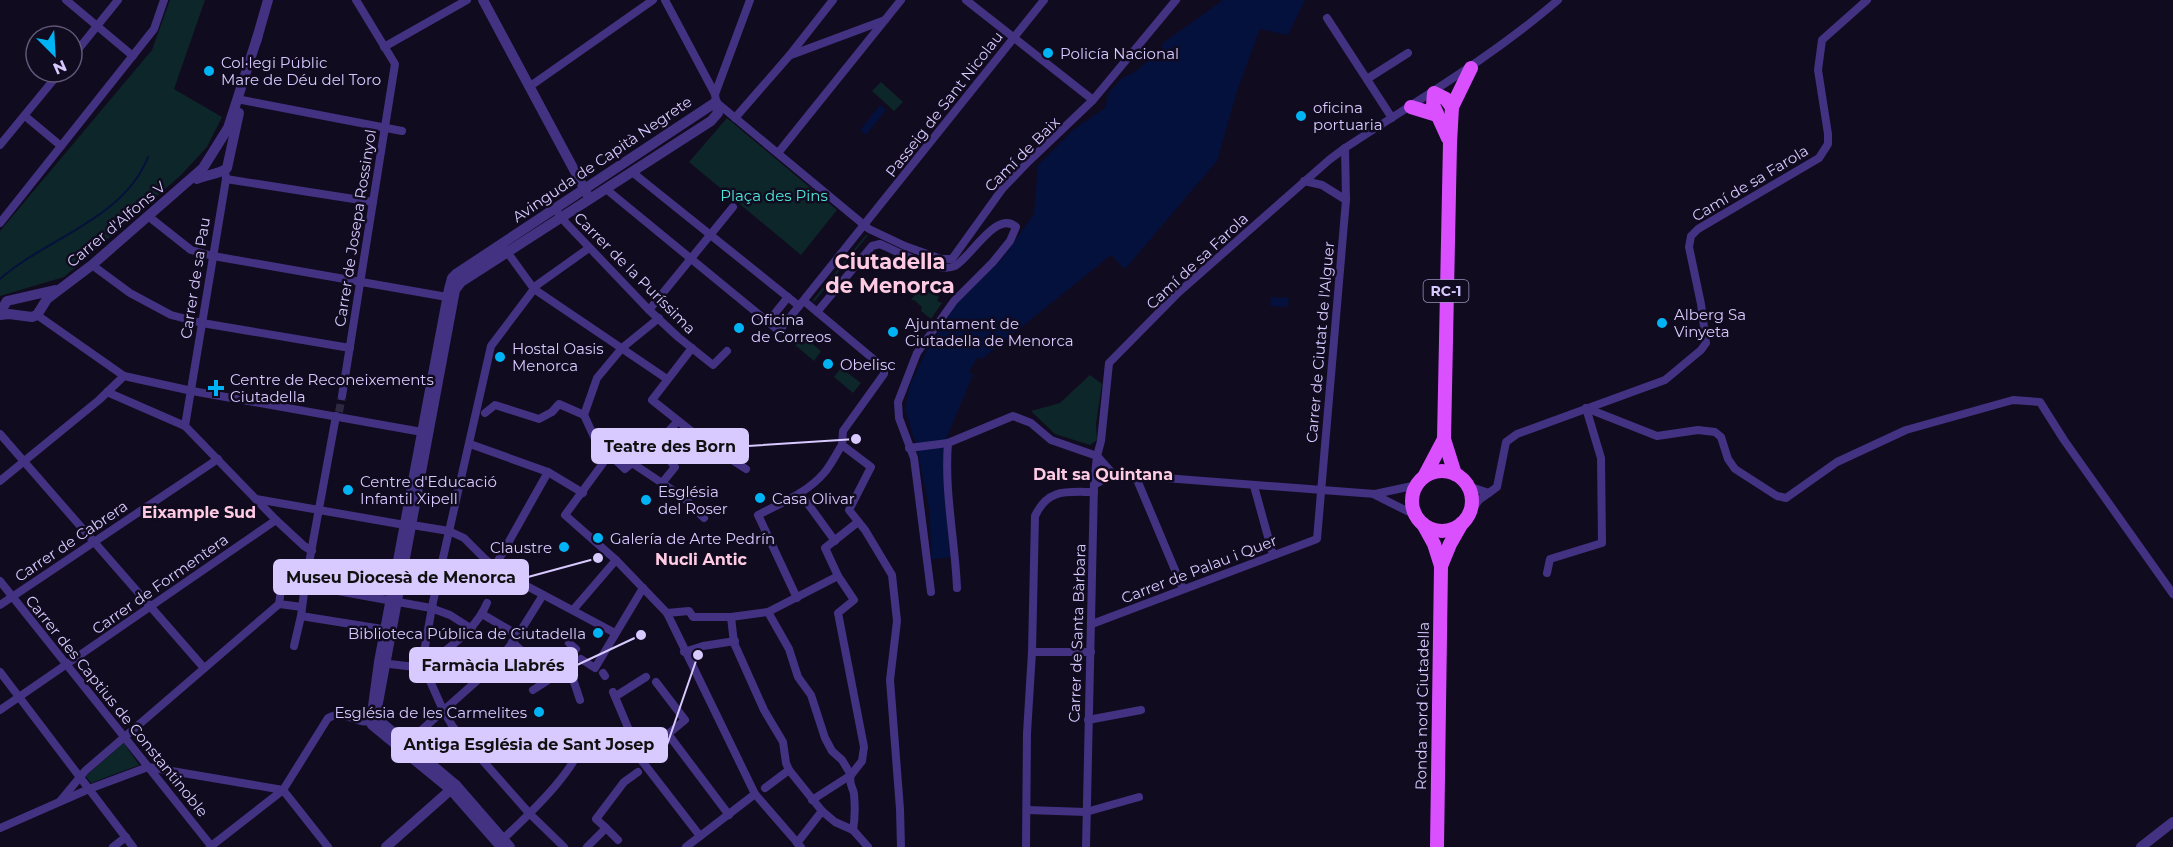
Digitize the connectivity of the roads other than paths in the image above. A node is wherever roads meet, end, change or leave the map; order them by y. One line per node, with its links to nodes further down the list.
1 (66, 0): 20 (street)
2 (118, 0): 20 (street)
3 (164, 0): 26 (street)
4 (268, 0): 21 (street, Carrer de sa Pau)
5 (356, 0): 24 (street)
6 (467, 0): 24 (street)
7 (483, 0): 31 (street)
8 (653, 0): 31 (street)
9 (665, 0): 33 (street)
10 (750, 0): 33 (street)
11 (834, 0): 27 (street)
12 (902, 0): 19 (street)
13 (966, 0): 22 (street)
14 (1044, 0): 22 (street, Passeig de Sant Nicolau)
15 (1176, 0): 35 (street, Camí de Baix)
16 (1558, 0): 28 (street, Camí de sa Farola)
17 (1867, 0): 97 (street, Camí de sa Farola)
18 (1327, 18): 29 (street)
19 (886, 20): 27 (street); 50 (street)
20 (97, 26): 23 (street); 26 (street)
21 (258, 35): 34 (street, Carrer de sa Pau); 51 (street, Carrer de sa Pau)
22 (1014, 38): 35 (street); 65 (street, Passeig de Sant Nicolau)
23 (84, 42)
24 (384, 47): 42 (street, Carrer de Josepa Rossinyol)
25 (1408, 53): 29 (street)
26 (133, 56): 47 (street)
27 (789, 56): 40 (street)
28 (1471, 68): 32 (street, Camí de sa Farola); 37 (main road, RC-1)
29 (1367, 79): 41 (street)
30 (50, 84): 39 (street)
31 (529, 87): 58 (street)
32 (1434, 93): 36 (street, Camí de sa Farola); 37 (main road); 38 (main road, RC-1)
33 (715, 98): 40 (street); 44 (street, Avinguda de Capità Negrete); 49 (street, Avinguda de Capità Negrete)
34 (242, 100): 42 (street); 53 (street, Carrer de sa Pau)
35 (1094, 100): 65 (street, Camí de Baix)
36 (1411, 107): 38 (main road); 41 (street, Camí de sa Farola)
37 (1452, 107): 45 (main road, RC-1)
38 (1437, 115): 45 (main road, RC-1)
39 (25, 116): 46 (street); 47 (street)
40 (735, 118): 50 (street)
41 (1392, 118): 48 (street, Camí de sa Farola)
42 (385, 128): 43 (street); 59 (street, Carrer de Josepa Rossinyol)
43 (402, 131)
44 (657, 141): 49 (street); 52 (street, Avinguda de Capità Negrete)
45 (1450, 142): 105 (main road, RC-1)
46 (0, 145)
47 (61, 146): 64 (street)
48 (1345, 148): 55 (street, Camí de sa Farola); 60 (street, Carrer de Ciutat de l'Alguer)
49 (664, 152): 54 (street, Avinguda de Capità Negrete)
50 (778, 153): 65 (street)
51 (210, 159): 53 (street); 53 (street); 56 (street, Carrer d'Alfons V)
52 (625, 163): 54 (street); 58 (street, Avinguda de Capità Negrete)
53 (224, 171): 56 (street, Carrer d'Alfons V); 59 (street); 69 (street, Carrer de sa Pau)
54 (632, 172): 57 (street, Avinguda de Capità Negrete); 66 (street)
55 (1304, 181): 60 (street); 91 (street, Camí de sa Farola)
56 (186, 184): 63 (street, Carrer d'Alfons V)
57 (606, 189): 58 (street, Avinguda de Capità Negrete); 70 (street)
58 (587, 194): 62 (street, Avinguda de Capità Negrete)
59 (373, 200): 72 (street, Carrer de Josepa Rossinyol)
60 (1346, 200): 127 (street, Carrer de Ciutat de l'Alguer)
61 (733, 207): 66 (street)
62 (558, 213): 67 (street, Carrer de la Puríssima); 68 (street, Avinguda de Capità Negrete)
63 (148, 216): 69 (street); 71 (street, Carrer d'Alfons V)
64 (0, 223)
65 (866, 225): 79 (street)
66 (711, 236): 70 (street); 77 (street)
67 (589, 248): 74 (street); 80 (street, Carrer de la Puríssima)
68 (504, 249): 74 (street); 75 (street, Avinguda de Capità Negrete)
69 (213, 256): 72 (street); 86 (street, Carrer de sa Pau)
70 (692, 259): 80 (street); 85 (street)
71 (92, 265): 73 (street, Carrer d'Alfons V); 86 (street)
72 (360, 283): 75 (street); 87 (street, Carrer de Josepa Rossinyol)
73 (66, 286): 76 (street, Carrer d'Alfons V); 81 (street, Carrer d'Alfons V)
74 (534, 289): 88 (street); 108 (street)
75 (451, 293): 103 (street)
76 (28, 296): 78 (street, Carrer d'Alfons V); 81 (street); 81 (street)
77 (788, 297): 79 (street); 85 (street)
78 (4, 302): 83 (street)
79 (801, 304): 82 (street); 85 (street)
80 (649, 310): 84 (street, Carrer de la Puríssima)
81 (35, 312): 83 (street); 92 (street)
82 (817, 312): 109 (street); 110 (street)
83 (0, 313)
84 (658, 318): 88 (street); 89 (street, Carrer de la Puríssima)
85 (768, 322)
86 (202, 323): 87 (street); 94 (street, Carrer de sa Pau)
87 (350, 348): 96 (street, Carrer de Josepa Rossinyol)
88 (622, 348): 93 (street); 100 (street)
89 (692, 348): 90 (street, Carrer de la Puríssima); 93 (street)
90 (727, 351)
91 (1109, 363): 112 (street, Carrer de Santa Bàrbara)
92 (124, 376): 94 (street); 95 (street)
93 (667, 379): 101 (street)
94 (192, 391): 99 (street); 102 (street, Carrer de sa Pau)
95 (107, 392): 102 (street); 114 (street)
96 (342, 396)
97 (1586, 408): 130 (street, Camí de sa Farola); 149 (street); 157 (street)
98 (485, 413): 100 (street)
99 (338, 415): 103 (street); 133 (street)
100 (584, 415): 111 (street)
101 (678, 421): 106 (street); 116 (street)
102 (185, 426): 113 (street)
103 (425, 432): 139 (street)
104 (0, 434): 114 (street)
105 (1444, 439): 119 (main road, RC-1); 122 (main road, RC-1)
106 (656, 443): 115 (street); 123 (street)
107 (946, 443): 110 (street); 112 (street); 154 (street)
108 (470, 444): 117 (street); 140 (street)
109 (842, 445): 129 (street); 138 (street)
110 (913, 448): 156 (street)
111 (609, 455): 115 (street); 128 (street)
112 (1097, 456): 118 (street); 126 (street, Carrer de Santa Bàrbara)
113 (218, 459): 132 (street); 143 (street, Carrer de Cabrera)
114 (24, 461): 121 (street); 143 (street)
115 (632, 463): 123 (street)
116 (746, 469)
117 (548, 472): 128 (street); 148 (street)
118 (1113, 474): 120 (street); 126 (street)
119 (1455, 474): 122 (main road); 125 (main road, RC-1)
120 (1135, 475): 124 (street); 155 (street)
121 (0, 481)
122 (1421, 481): 131 (street); 137 (main road, RC-1)
123 (662, 483): 135 (street)
124 (1254, 486): 127 (street); 145 (street)
125 (1468, 486): 130 (street); 134 (main road)
126 (1094, 488): 173 (street, Carrer de Santa Bàrbara); 182 (street)
127 (1321, 490): 131 (street); 141 (street, Carrer de Ciutat de l'Alguer)
128 (583, 493): 146 (street)
129 (800, 493): 142 (street); 160 (street)
130 (1489, 493): 134 (street)
131 (1374, 494): 137 (street)
132 (256, 499): 133 (street); 136 (street)
133 (319, 509): 139 (street); 144 (street)
134 (1466, 517): 137 (main road); 147 (main road, Ronda nord Ciutadella / RC-1)
135 (704, 518)
136 (276, 520): 144 (street); 165 (street, Carrer de Formentera)
137 (1419, 520): 147 (main road, Ronda nord Ciutadella / RC-1)
138 (858, 522): 142 (street); 238 (street)
139 (409, 525): 140 (street); 161 (street)
140 (449, 531): 148 (street); 166 (street)
141 (1317, 539): 145 (street, Carrer de Palau i Quer)
142 (835, 541): 150 (street)
143 (94, 542): 159 (street, Carrer de Cabrera); 165 (street)
144 (312, 551): 152 (street)
145 (1273, 555): 155 (street, Carrer de Palau i Quer)
146 (616, 560): 153 (street); 167 (street)
147 (1441, 566): 241 (main road, Ronda nord Ciutadella / RC-1)
148 (494, 568): 158 (street)
149 (1547, 573)
150 (838, 576): 160 (street); 205 (street)
151 (0, 581): 159 (street, Carrer des Captius de Constantinoble)
152 (306, 585): 161 (street); 163 (street); 168 (street)
153 (642, 588): 170 (street); 176 (street)
154 (957, 588)
155 (1183, 589): 173 (street, Carrer de Palau i Quer)
156 (931, 591)
157 (2173, 594)
158 (543, 595): 167 (street); 177 (street)
159 (12, 596): 164 (street, Carrer de Cabrera); 186 (street, Carrer des Captius de Constantinoble)
160 (797, 598): 169 (street)
161 (394, 602): 166 (street); 174 (street); 185 (street)
162 (487, 603): 171 (street)
163 (279, 604): 168 (street); 187 (street)
164 (0, 605)
165 (150, 606): 186 (street, Carrer de Formentera); 187 (street)
166 (431, 608): 175 (street); 188 (street)
167 (573, 610): 176 (street)
168 (301, 611): 174 (street); 180 (street)
169 (768, 612): 172 (street); 205 (street)
170 (667, 613): 172 (street); 181 (street)
171 (482, 614): 175 (street); 177 (street)
172 (731, 617): 178 (street)
173 (1092, 624): 183 (street, Carrer de Santa Bàrbara)
174 (386, 628): 185 (street)
175 (472, 629): 188 (street)
176 (615, 633): 184 (street)
177 (515, 639): 190 (street); 195 (street)
178 (735, 641): 181 (street); 204 (street)
179 (569, 643): 184 (street)
180 (294, 646)
181 (684, 652): 211 (street)
182 (1032, 652): 183 (street); 215 (street)
183 (1091, 652): 197 (street, Carrer de Santa Bàrbara)
184 (574, 657): 190 (street); 193 (street)
185 (382, 663): 188 (street); 198 (street)
186 (67, 664): 192 (street, Carrer de Formentera); 200 (street, Carrer des Captius de Constantinoble)
187 (204, 668): 200 (street)
188 (424, 668): 195 (street)
189 (0, 672): 192 (street)
190 (546, 673): 191 (street)
191 (533, 690)
192 (19, 697): 194 (street, Carrer de Formentera); 206 (street)
193 (580, 700)
194 (0, 710)
195 (443, 710): 201 (street); 218 (street)
196 (1142, 710): 197 (street)
197 (1088, 720): 217 (street, Carrer de Santa Bàrbara)
198 (374, 721): 201 (street); 207 (street); 210 (street)
199 (632, 735): 203 (street); 218 (street); 219 (street)
200 (125, 736): 202 (street, Carrer des Captius de Constantinoble); 206 (street)
201 (407, 743): 207 (street)
202 (148, 767): 209 (street); 210 (street); 231 (street, Carrer des Captius de Constantinoble)
203 (643, 769): 222 (street); 224 (street)
204 (789, 770): 208 (street); 213 (street)
205 (851, 775): 213 (street); 223 (street)
206 (80, 776): 209 (street); 214 (street)
207 (454, 787): 227 (street); 233 (street)
208 (765, 788)
209 (88, 789): 214 (street); 225 (street)
210 (284, 790): 231 (street); 232 (street)
211 (755, 794): 219 (street); 228 (street)
212 (1139, 797): 217 (street)
213 (812, 800): 216 (street)
214 (59, 802): 221 (street)
215 (1027, 810): 217 (street); 239 (street)
216 (822, 811): 223 (street); 228 (street)
217 (1086, 812): 240 (street, Carrer de Santa Bàrbara)
218 (529, 813): 227 (street); 234 (street)
219 (729, 814): 224 (street)
220 (2173, 822): 242 (street)
221 (0, 828)
222 (606, 828): 226 (street); 235 (street)
223 (853, 830): 237 (street)
224 (700, 836): 236 (street)
225 (126, 837): 229 (street); 230 (street)
226 (618, 840)
227 (503, 844)
228 (799, 845)
229 (113, 847)
230 (133, 847)
231 (211, 847)
232 (328, 847)
233 (386, 847)
234 (564, 847)
235 (587, 847)
236 (686, 847)
237 (868, 847)
238 (901, 847)
239 (1026, 847)
240 (1086, 847)
241 (1437, 847)
242 (2141, 847)

